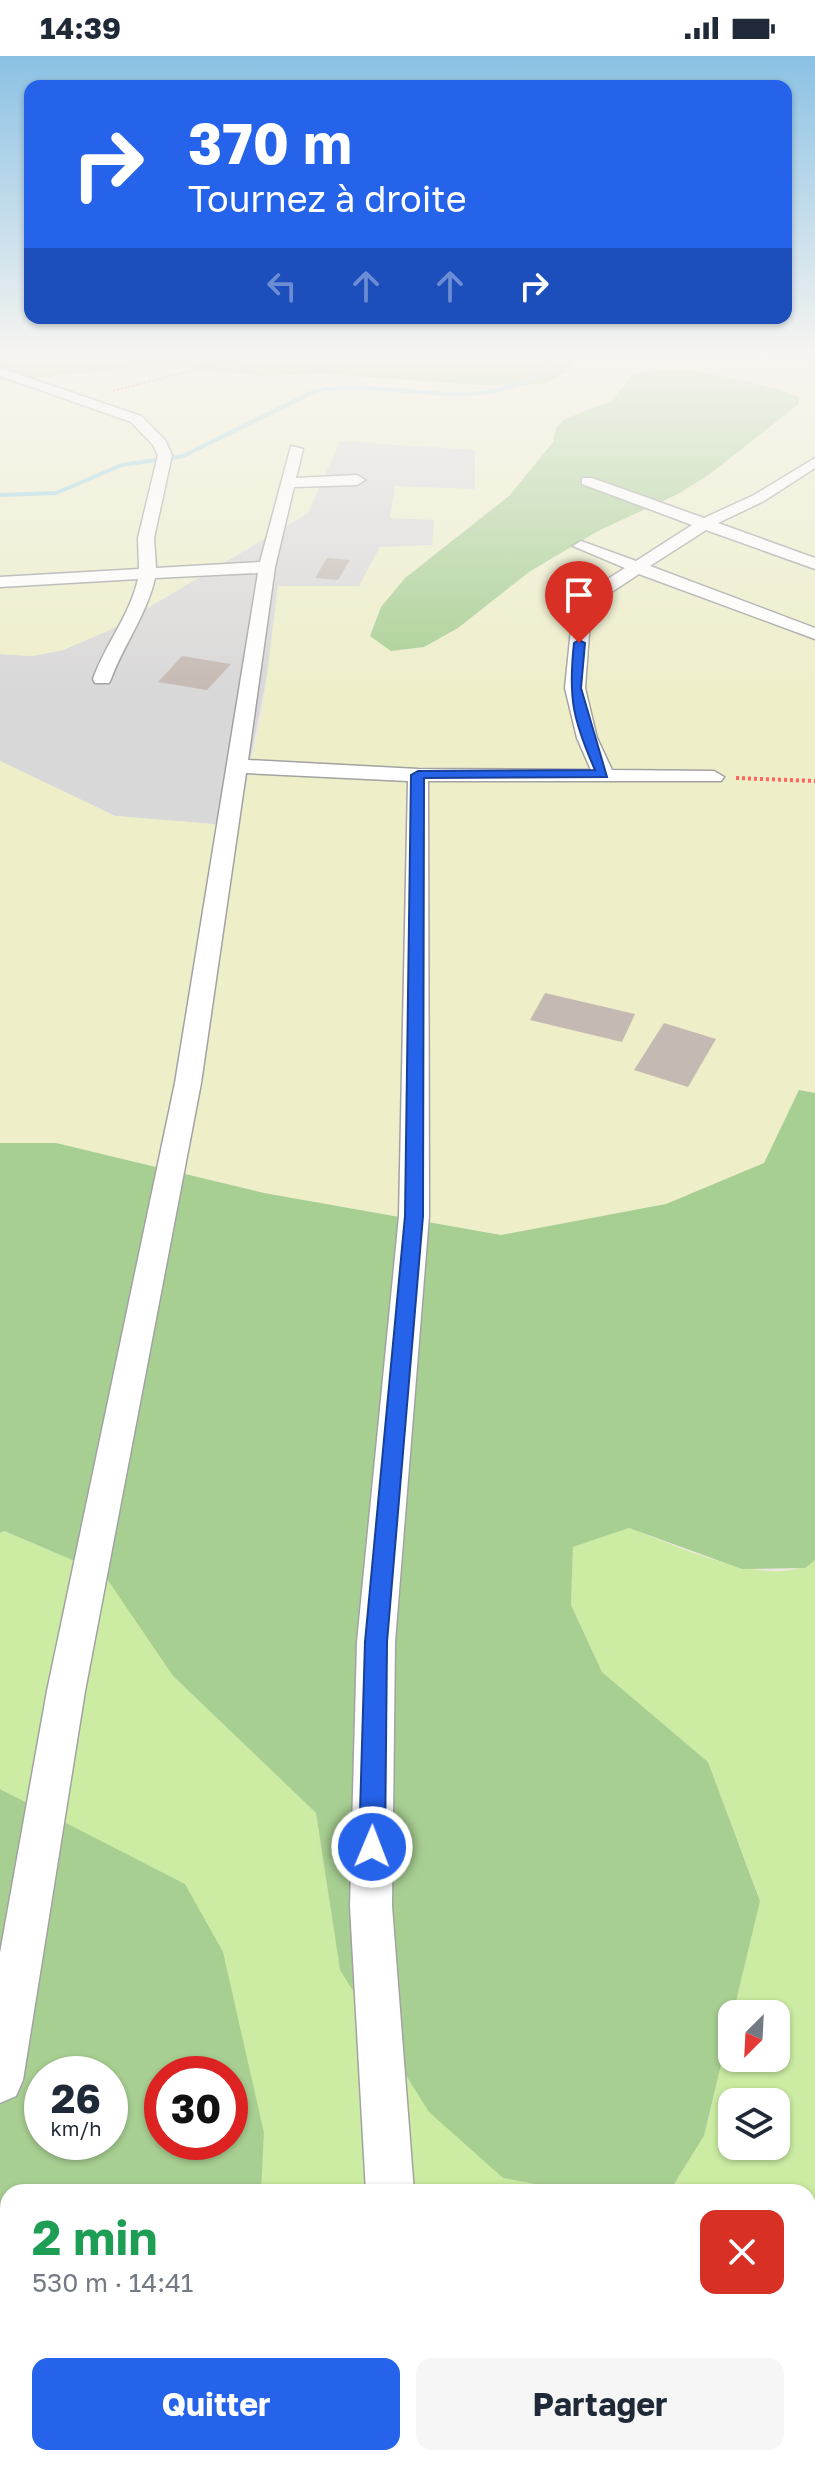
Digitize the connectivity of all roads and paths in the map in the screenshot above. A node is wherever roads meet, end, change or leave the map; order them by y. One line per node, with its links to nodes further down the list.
1 (162, 469): 12 (street)
2 (291, 469): 6 (street)
3 (803, 469): 7 (street)
4 (357, 480): 6 (street)
5 (587, 481): 7 (street)
6 (288, 483): 11 (street)
7 (706, 523): 9 (street); 10 (street)
8 (581, 546): 10 (street)
9 (815, 564)
10 (636, 566): 14 (street); 17 (street)
11 (267, 567): 12 (street); 16 (street)
12 (148, 572): 13 (street); 15 (street)
13 (0, 582)
14 (815, 634)
15 (102, 679)
16 (239, 766): 18 (street); 21 (street)
17 (603, 774): 18 (street); 19 (street)
18 (418, 775): 22 (street)
19 (714, 777): 20 (path)
20 (815, 781)
21 (0, 2080)
22 (389, 2184)

